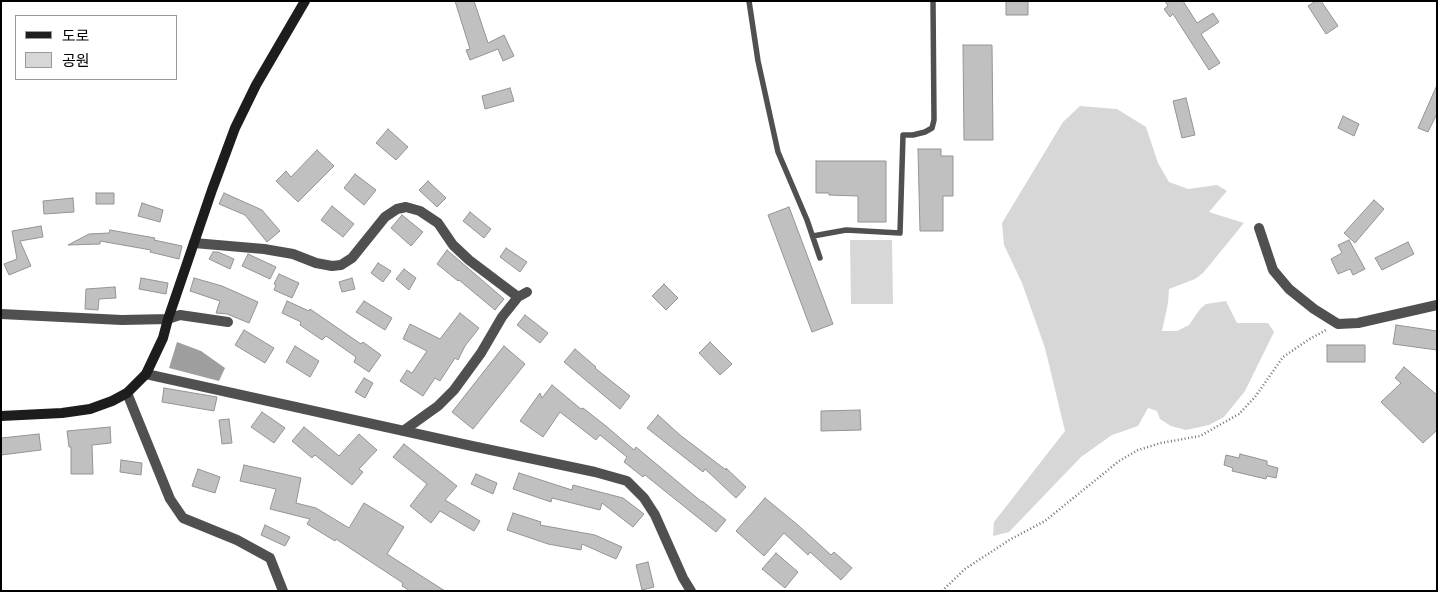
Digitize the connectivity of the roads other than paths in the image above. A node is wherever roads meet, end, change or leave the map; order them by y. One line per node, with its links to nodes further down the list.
1 (304, 1): 6 (street)
2 (749, 1): 5 (lane)
3 (933, 1): 5 (lane)
4 (1259, 228): 10 (street)
5 (812, 236): 7 (lane)
6 (194, 243): 9 (street); 12 (street)
7 (820, 258)
8 (527, 292): 9 (street)
9 (518, 297): 17 (street)
10 (1437, 305)
11 (1, 314): 12 (street)
12 (168, 319): 13 (street); 14 (street)
13 (228, 322)
14 (146, 374): 15 (street); 17 (street)
15 (127, 393): 16 (street); 18 (street)
16 (1, 416)
17 (404, 431): 19 (street)
18 (283, 591)
19 (691, 591)

